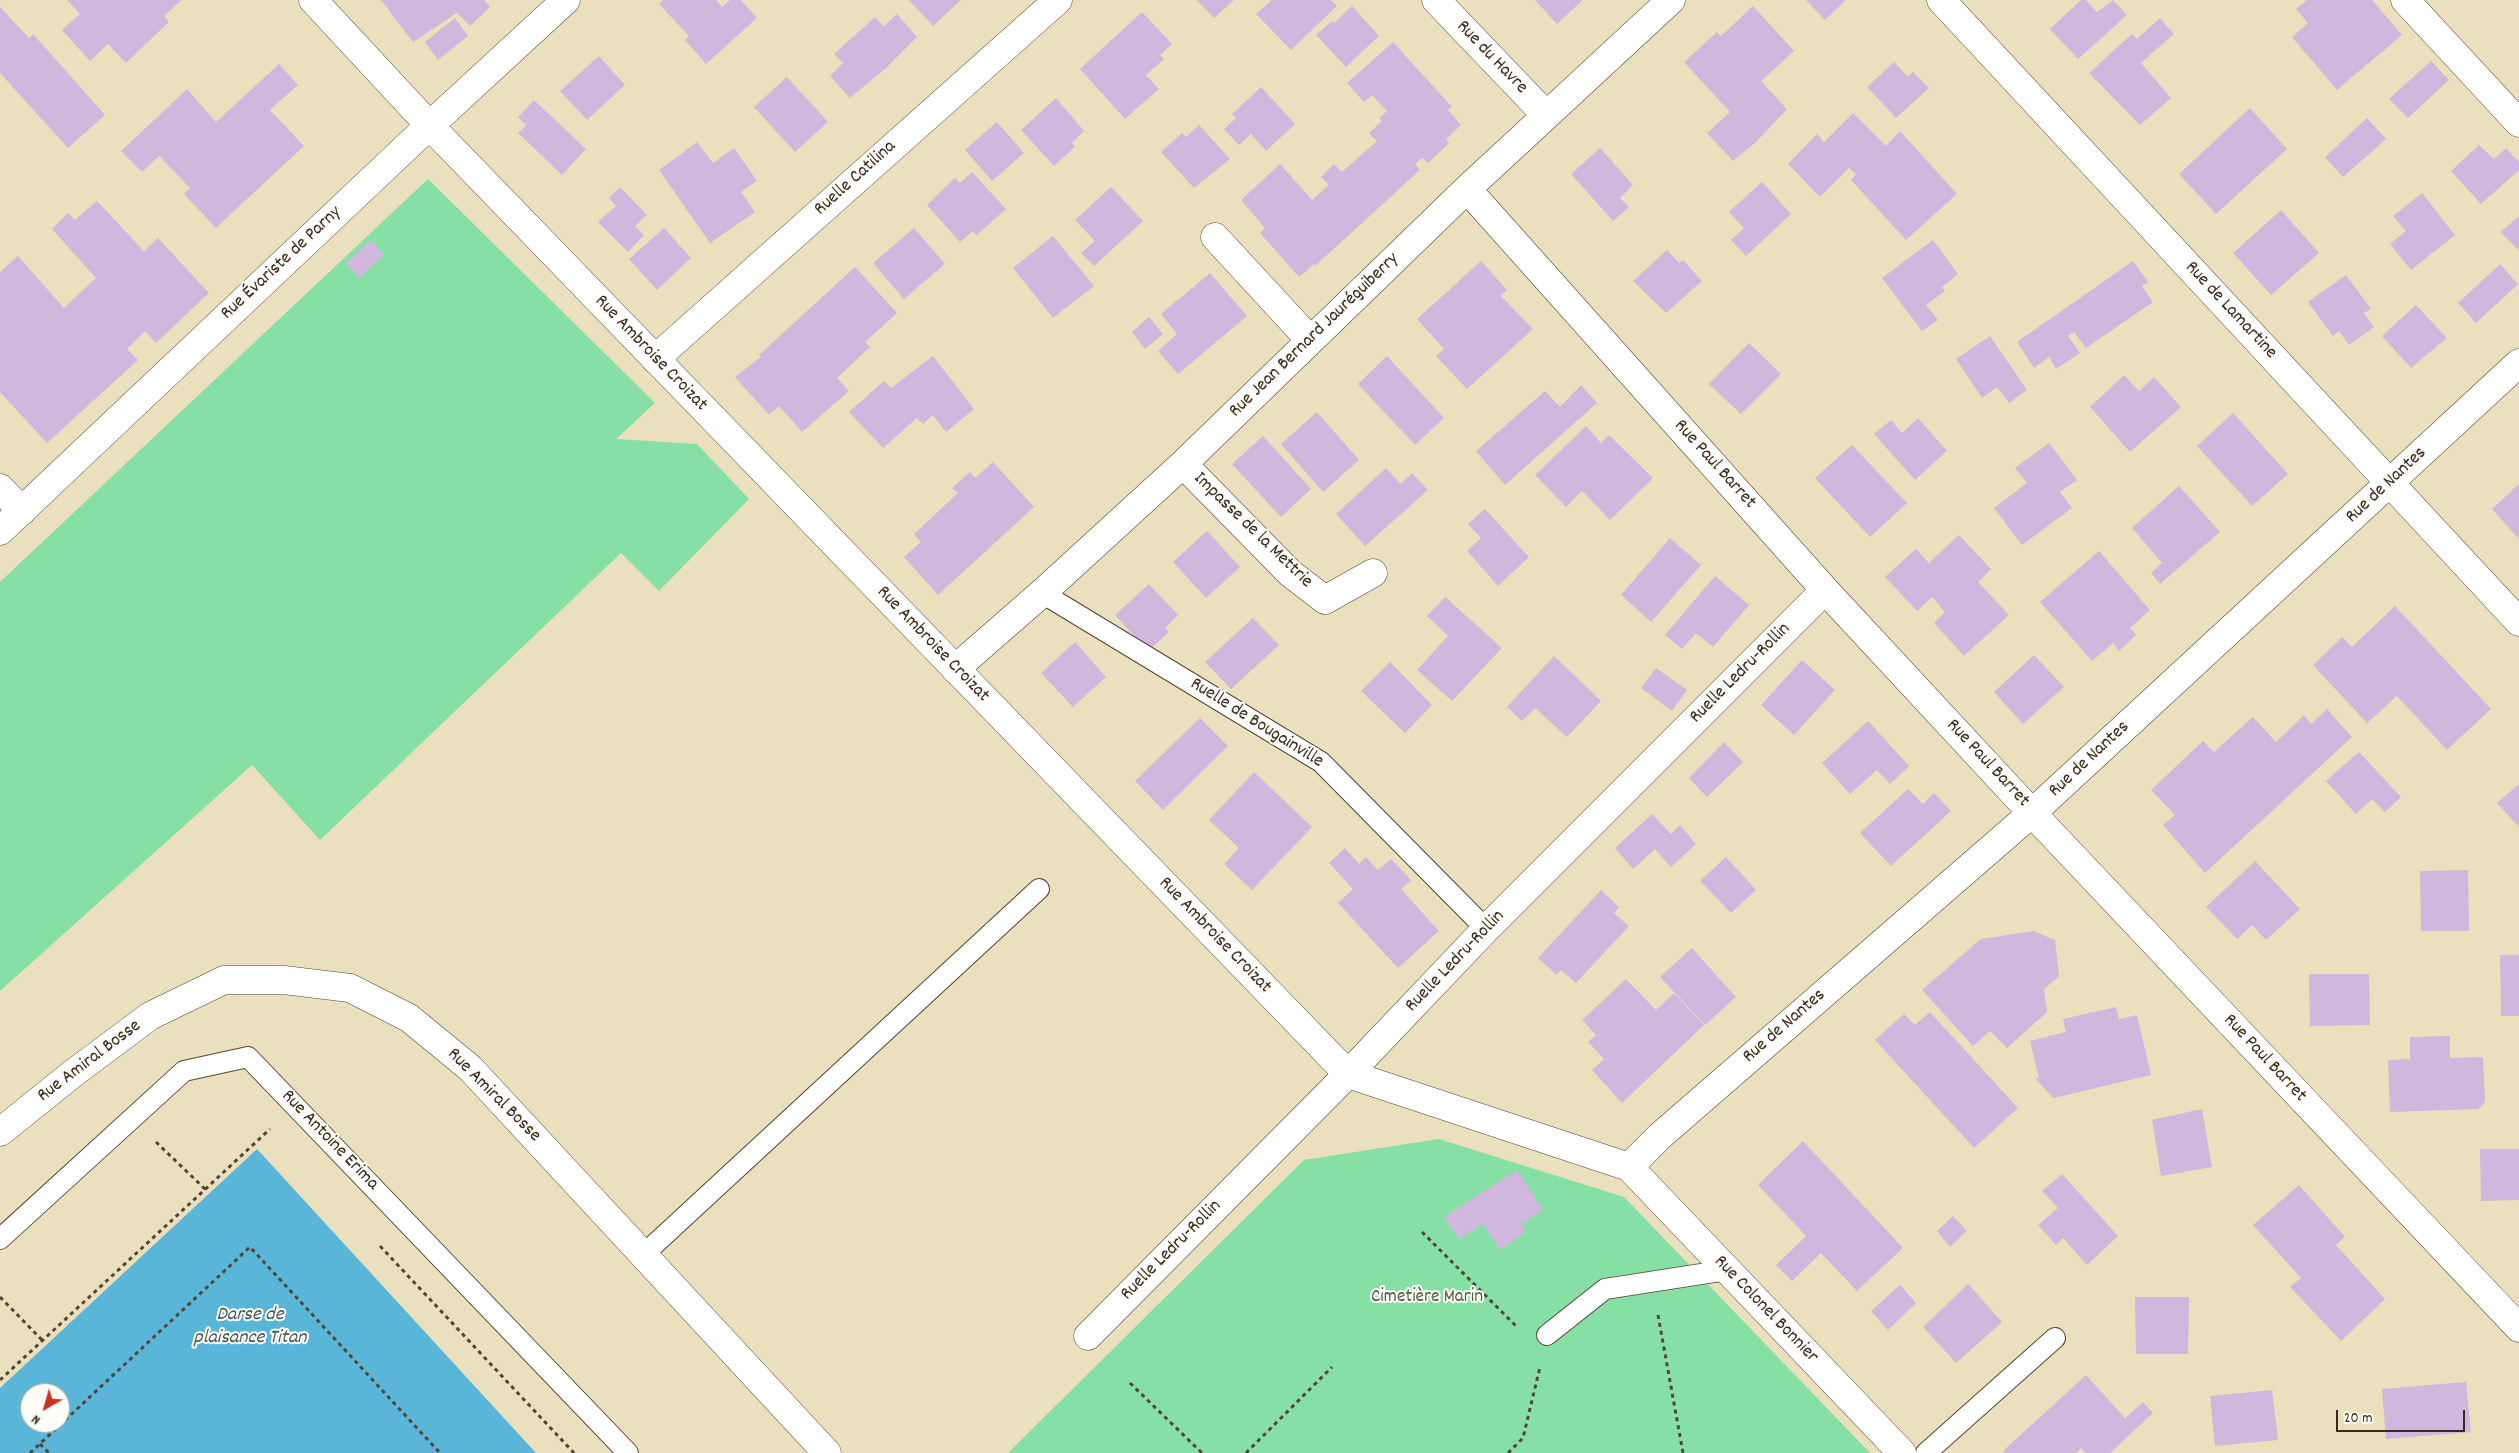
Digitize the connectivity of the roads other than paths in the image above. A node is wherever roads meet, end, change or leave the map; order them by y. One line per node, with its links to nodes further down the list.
1 (313, 0): 10 (street, Rue Ambroise Croizat)
2 (566, 0): 10 (street, Rue Évariste de Parny)
3 (1058, 0): 14 (street, Ruelle Catilina)
4 (1436, 0): 8 (street, Rue du Havre)
5 (1671, 0): 8 (street, Rue Jean Bernard Jauréguiberry)
6 (1942, 0): 17 (street, Rue de Lamartine)
7 (2405, 0): 9 (street)
8 (1546, 115): 11 (street, Rue Jean Bernard Jauréguiberry)
9 (2519, 124)
10 (430, 126): 14 (street, Rue Ambroise Croizat); 19 (street, Rue Évariste de Parny)
11 (1467, 189): 13 (street, Rue Jean Bernard Jauréguiberry); 22 (street, Rue Paul Barret)
12 (1215, 237): 13 (street)
13 (1310, 340): 16 (street, Rue Jean Bernard Jauréguiberry)
14 (655, 359): 25 (street, Rue Ambroise Croizat)
15 (2519, 363): 17 (street, Rue de Nantes)
16 (1183, 464): 21 (street, Impasse de la Mettrie); 23 (street, Rue Jean Bernard Jauréguiberry)
17 (2390, 484): 24 (street, Rue de Lamartine); 26 (street, Rue de Nantes)
18 (0, 488): 19 (street)
19 (22, 511): 20 (street, Rue Évariste de Parny)
20 (0, 531)
21 (1373, 573)
22 (1825, 590): 26 (street, Rue Paul Barret); 28 (street, Ruelle Ledru-Rollin)
23 (1042, 593): 25 (street, Rue Jean Bernard Jauréguiberry); 28 (lane, Ruelle de Bougainville)
24 (2519, 622)
25 (955, 669): 29 (street, Rue Ambroise Croizat)
26 (2032, 813): 31 (street, Rue de Nantes); 35 (street, Rue Paul Barret)
27 (1038, 889): 33 (lane)
28 (1486, 929): 29 (street, Ruelle Ledru-Rollin)
29 (1348, 1074): 31 (street, Rue Ambroise Croizat); 36 (street, Ruelle Ledru-Rollin)
30 (0, 1132): 33 (street, Rue Amiral Bosse)
31 (1629, 1167): 34 (street, Rue Colonel Bonnier)
32 (0, 1239): 39 (lane, Rue Antoine Erima)
33 (644, 1255): 40 (street, Rue Amiral Bosse)
34 (1726, 1270): 38 (lane); 41 (street, Rue Colonel Bonnier)
35 (2519, 1328)
36 (1088, 1336)
37 (2056, 1338): 42 (lane)
38 (1545, 1344)
39 (628, 1453)
40 (827, 1453)
41 (1902, 1453)
42 (1926, 1453)

